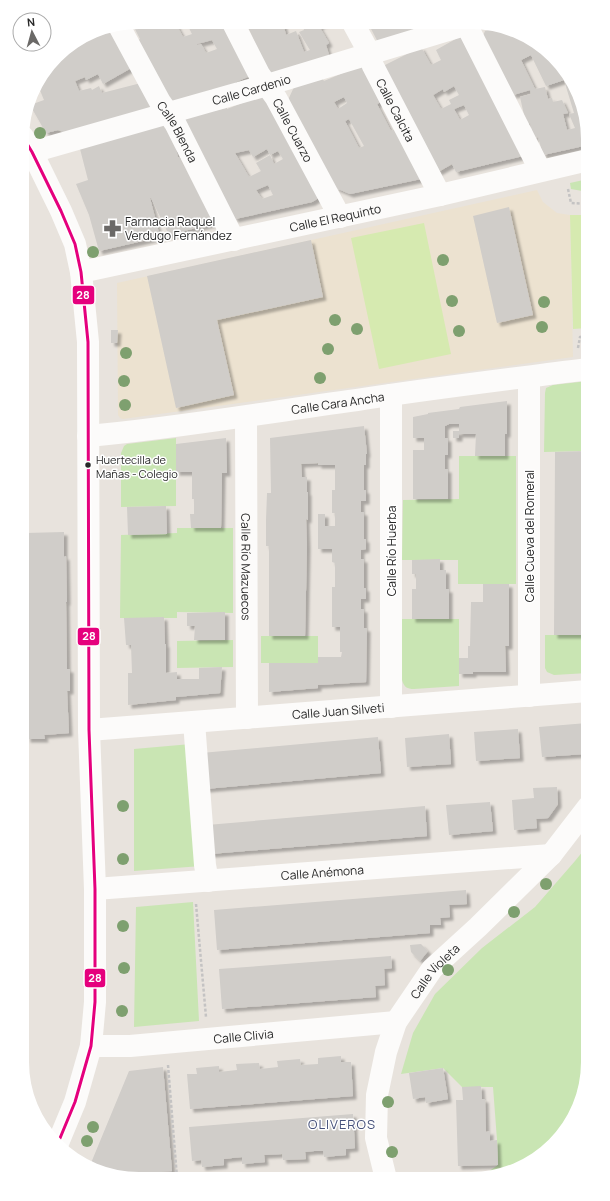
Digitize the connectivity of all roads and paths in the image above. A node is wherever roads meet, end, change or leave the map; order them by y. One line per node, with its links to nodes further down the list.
1 (236, 29): 7 (street, Calle Cuarzo)
2 (356, 29): 6 (street, Calle Calcita)
3 (451, 29): 6 (street, Calle Cardenio)
4 (470, 29): 12 (street)
5 (121, 31): 8 (street, Calle Blenda)
6 (369, 54): 7 (street, Calle Cardenio); 14 (street, Calle Calcita)
7 (267, 85): 8 (street, Calle Cardenio); 16 (street, Calle Cuarzo)
8 (169, 113): 9 (street, Calle Cardenio); 17 (street, Calle Blenda)
9 (29, 145)
10 (29, 147): 18 (street)
11 (581, 161): 12 (street, Calle El Requinto)
12 (540, 170): 14 (street, Calle El Requinto)
13 (567, 184): 15 (path)
14 (440, 195): 16 (street, Calle El Requinto)
15 (581, 204)
16 (340, 216): 17 (street, Calle El Requinto)
17 (234, 240): 18 (street, Calle El Requinto)
18 (82, 272): 25 (street)
19 (581, 337): 20 (path)
20 (579, 341)
21 (581, 370): 22 (street, Calle Cara Ancha)
22 (529, 377): 23 (street, Calle Cara Ancha); 27 (street, Calle Cueva del Romeral)
23 (391, 395): 24 (street, Calle Cara Ancha); 28 (street, Calle Río Huerba)
24 (246, 417): 25 (street, Calle Cara Ancha); 29 (street, Calle Río Mazuecos)
25 (88, 436): 31 (street)
26 (581, 692): 27 (street, Calle Juan Silveti)
27 (529, 696): 28 (street, Calle Juan Silveti)
28 (391, 707): 29 (street, Calle Juan Silveti)
29 (247, 718): 30 (street, Calle Juan Silveti)
30 (194, 722): 31 (street, Calle Juan Silveti); 34 (street)
31 (90, 730): 35 (street)
32 (581, 816): 33 (street, Calle Violeta)
33 (551, 855): 34 (street, Calle Anémona); 36 (street, Calle Violeta)
34 (201, 881): 35 (street, Calle Anémona); 37 (path)
35 (95, 889): 39 (street)
36 (396, 1022): 37 (street, Calle Clivia); 42 (street, Calle Violeta)
37 (208, 1039): 38 (street, Calle Clivia)
38 (166, 1043): 39 (street, Calle Clivia); 41 (path)
39 (92, 1046): 40 (street)
40 (60, 1138)
41 (177, 1172)
42 (384, 1172)

